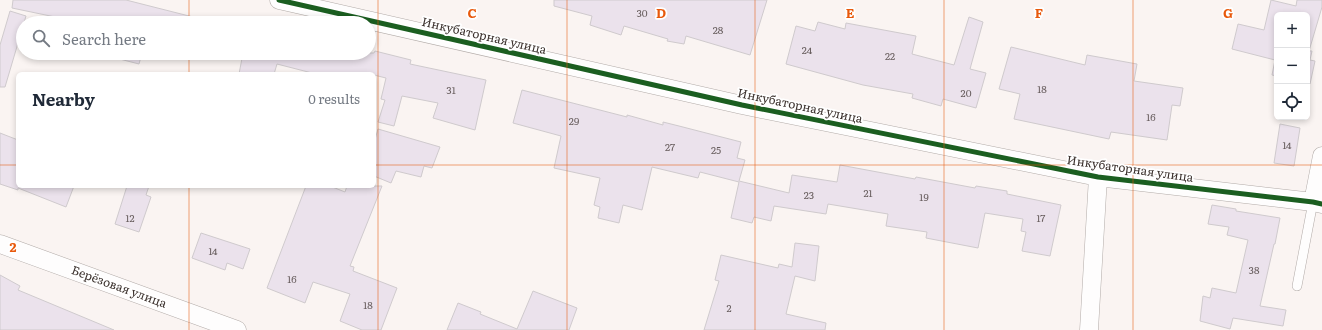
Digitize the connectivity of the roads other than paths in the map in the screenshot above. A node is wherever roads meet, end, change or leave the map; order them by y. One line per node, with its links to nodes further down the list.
1 (280, 0): 2 (street, Инкубаторная улица)
2 (350, 16)
3 (376, 22): 5 (street, Инкубаторная улица)
4 (1322, 156): 6 (street)
5 (1098, 177): 6 (street, Инкубаторная улица); 10 (street)
6 (1317, 203): 8 (lane)
7 (0, 244): 9 (street, Берёзовая улица)
8 (1297, 286)
9 (237, 330)
10 (1089, 330)

